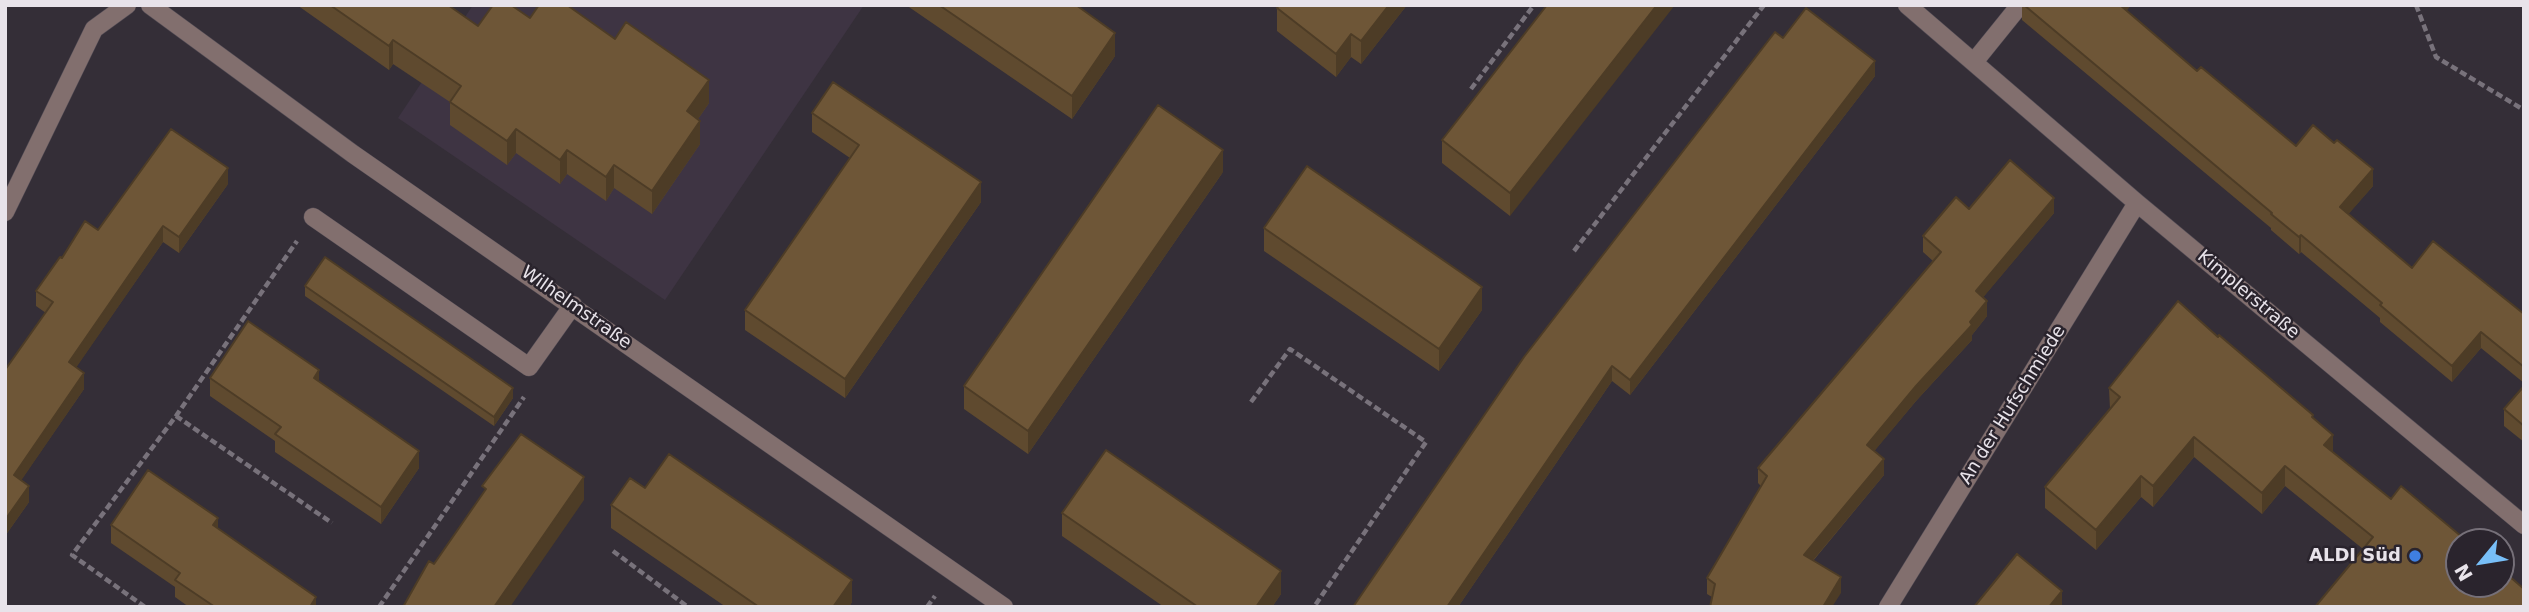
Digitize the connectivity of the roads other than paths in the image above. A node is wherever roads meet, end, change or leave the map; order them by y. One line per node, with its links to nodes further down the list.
1 (127, 5): 7 (street)
2 (150, 5): 9 (street, Wilhelmstraße)
3 (1907, 5): 5 (street, Kimplerstraße)
4 (2020, 5): 5 (street)
5 (1974, 62): 6 (street, Kimplerstraße)
6 (2137, 203): 10 (street, Kimplerstraße); 12 (street, An der Hufschmiede)
7 (5, 212)
8 (313, 217): 9 (street)
9 (573, 305): 11 (street, Wilhelmstraße)
10 (2524, 525)
11 (1004, 607)
12 (1888, 607)

